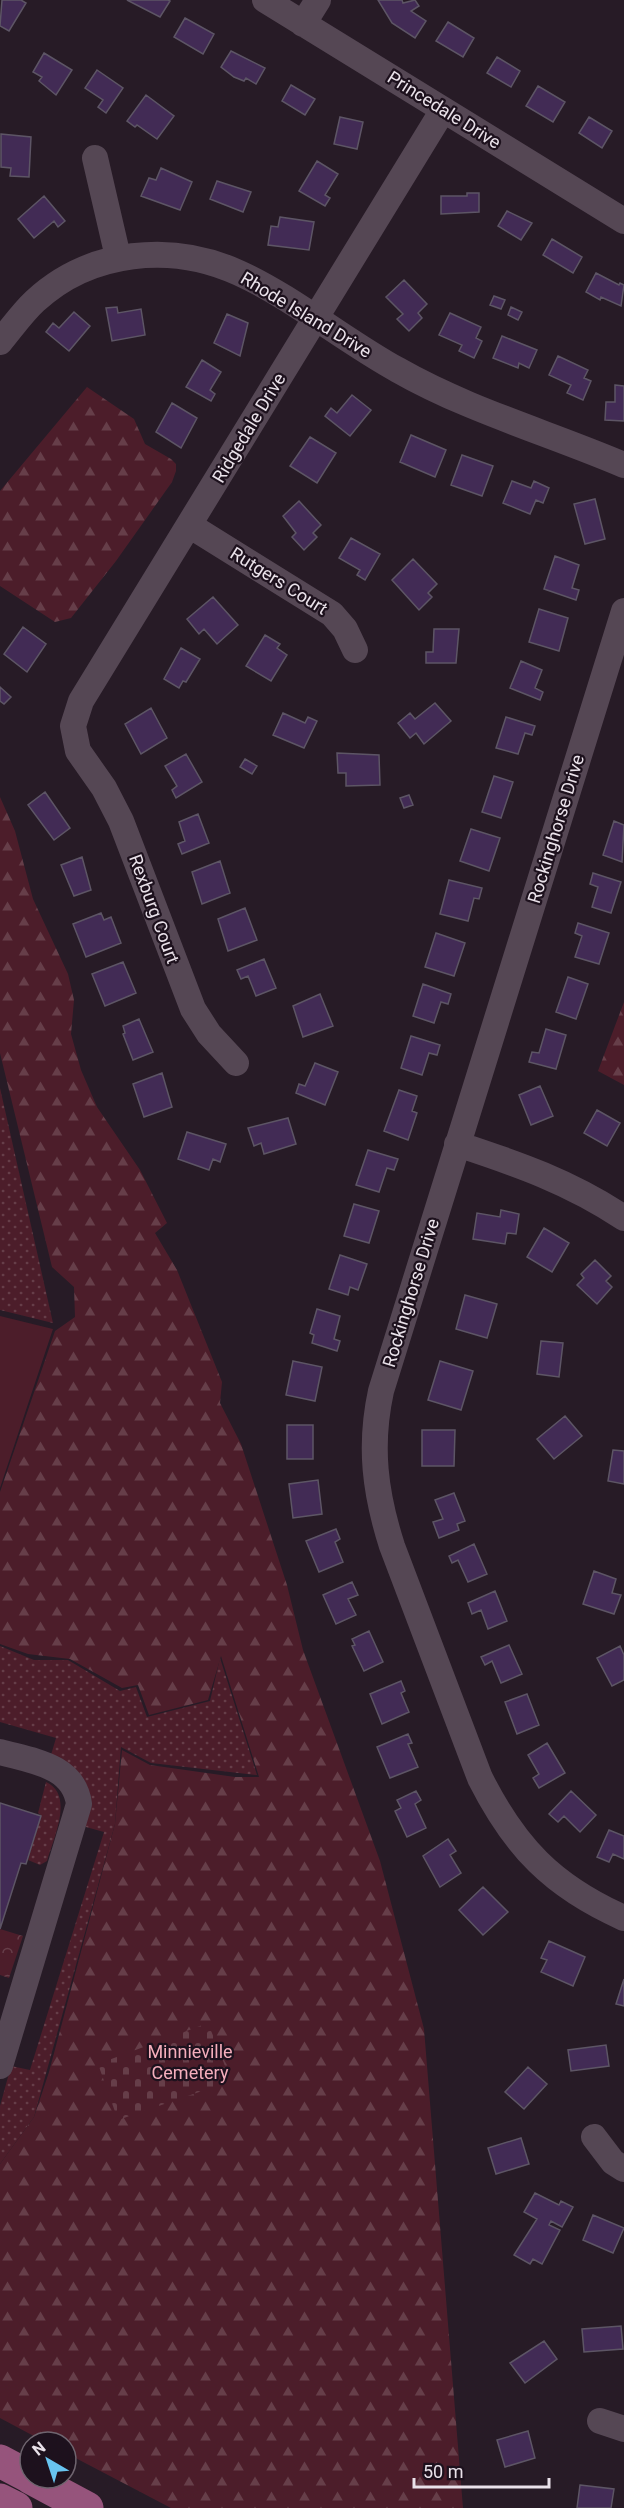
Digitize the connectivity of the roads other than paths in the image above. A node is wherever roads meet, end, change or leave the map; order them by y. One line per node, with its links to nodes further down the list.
1 (264, 0): 3 (street, Princedale Drive)
2 (318, 0): 3 (street)
3 (303, 24): 4 (street, Princedale Drive)
4 (443, 110): 6 (street, Princedale Drive); 8 (street, Ridgedale Drive)
5 (95, 158): 7 (street)
6 (624, 221)
7 (118, 257): 8 (street, Rhode Island Drive); 9 (street, Rhode Island Drive)
8 (315, 319): 10 (street, Rhode Island Drive); 11 (street, Ridgedale Drive)
9 (0, 342)
10 (624, 465)
11 (189, 525): 13 (street, Rutgers Court); 14 (street, Ridgedale Drive)
12 (624, 611): 16 (street, Rockinghorse Drive)
13 (355, 650)
14 (78, 751): 15 (street, Rexburg Court)
15 (237, 1063)
16 (458, 1144): 17 (street); 19 (street, Rockinghorse Drive)
17 (624, 1218)
18 (0, 1752): 20 (street)
19 (624, 1918)
20 (0, 2066)
21 (594, 2137): 22 (street)
22 (624, 2169)
23 (600, 2421): 24 (street)
24 (624, 2429)
25 (0, 2461): 26 (main road)
26 (18, 2471)
27 (53, 2490): 30 (main road)
28 (0, 2500): 29 (main road)
29 (16, 2508)
30 (87, 2508)

